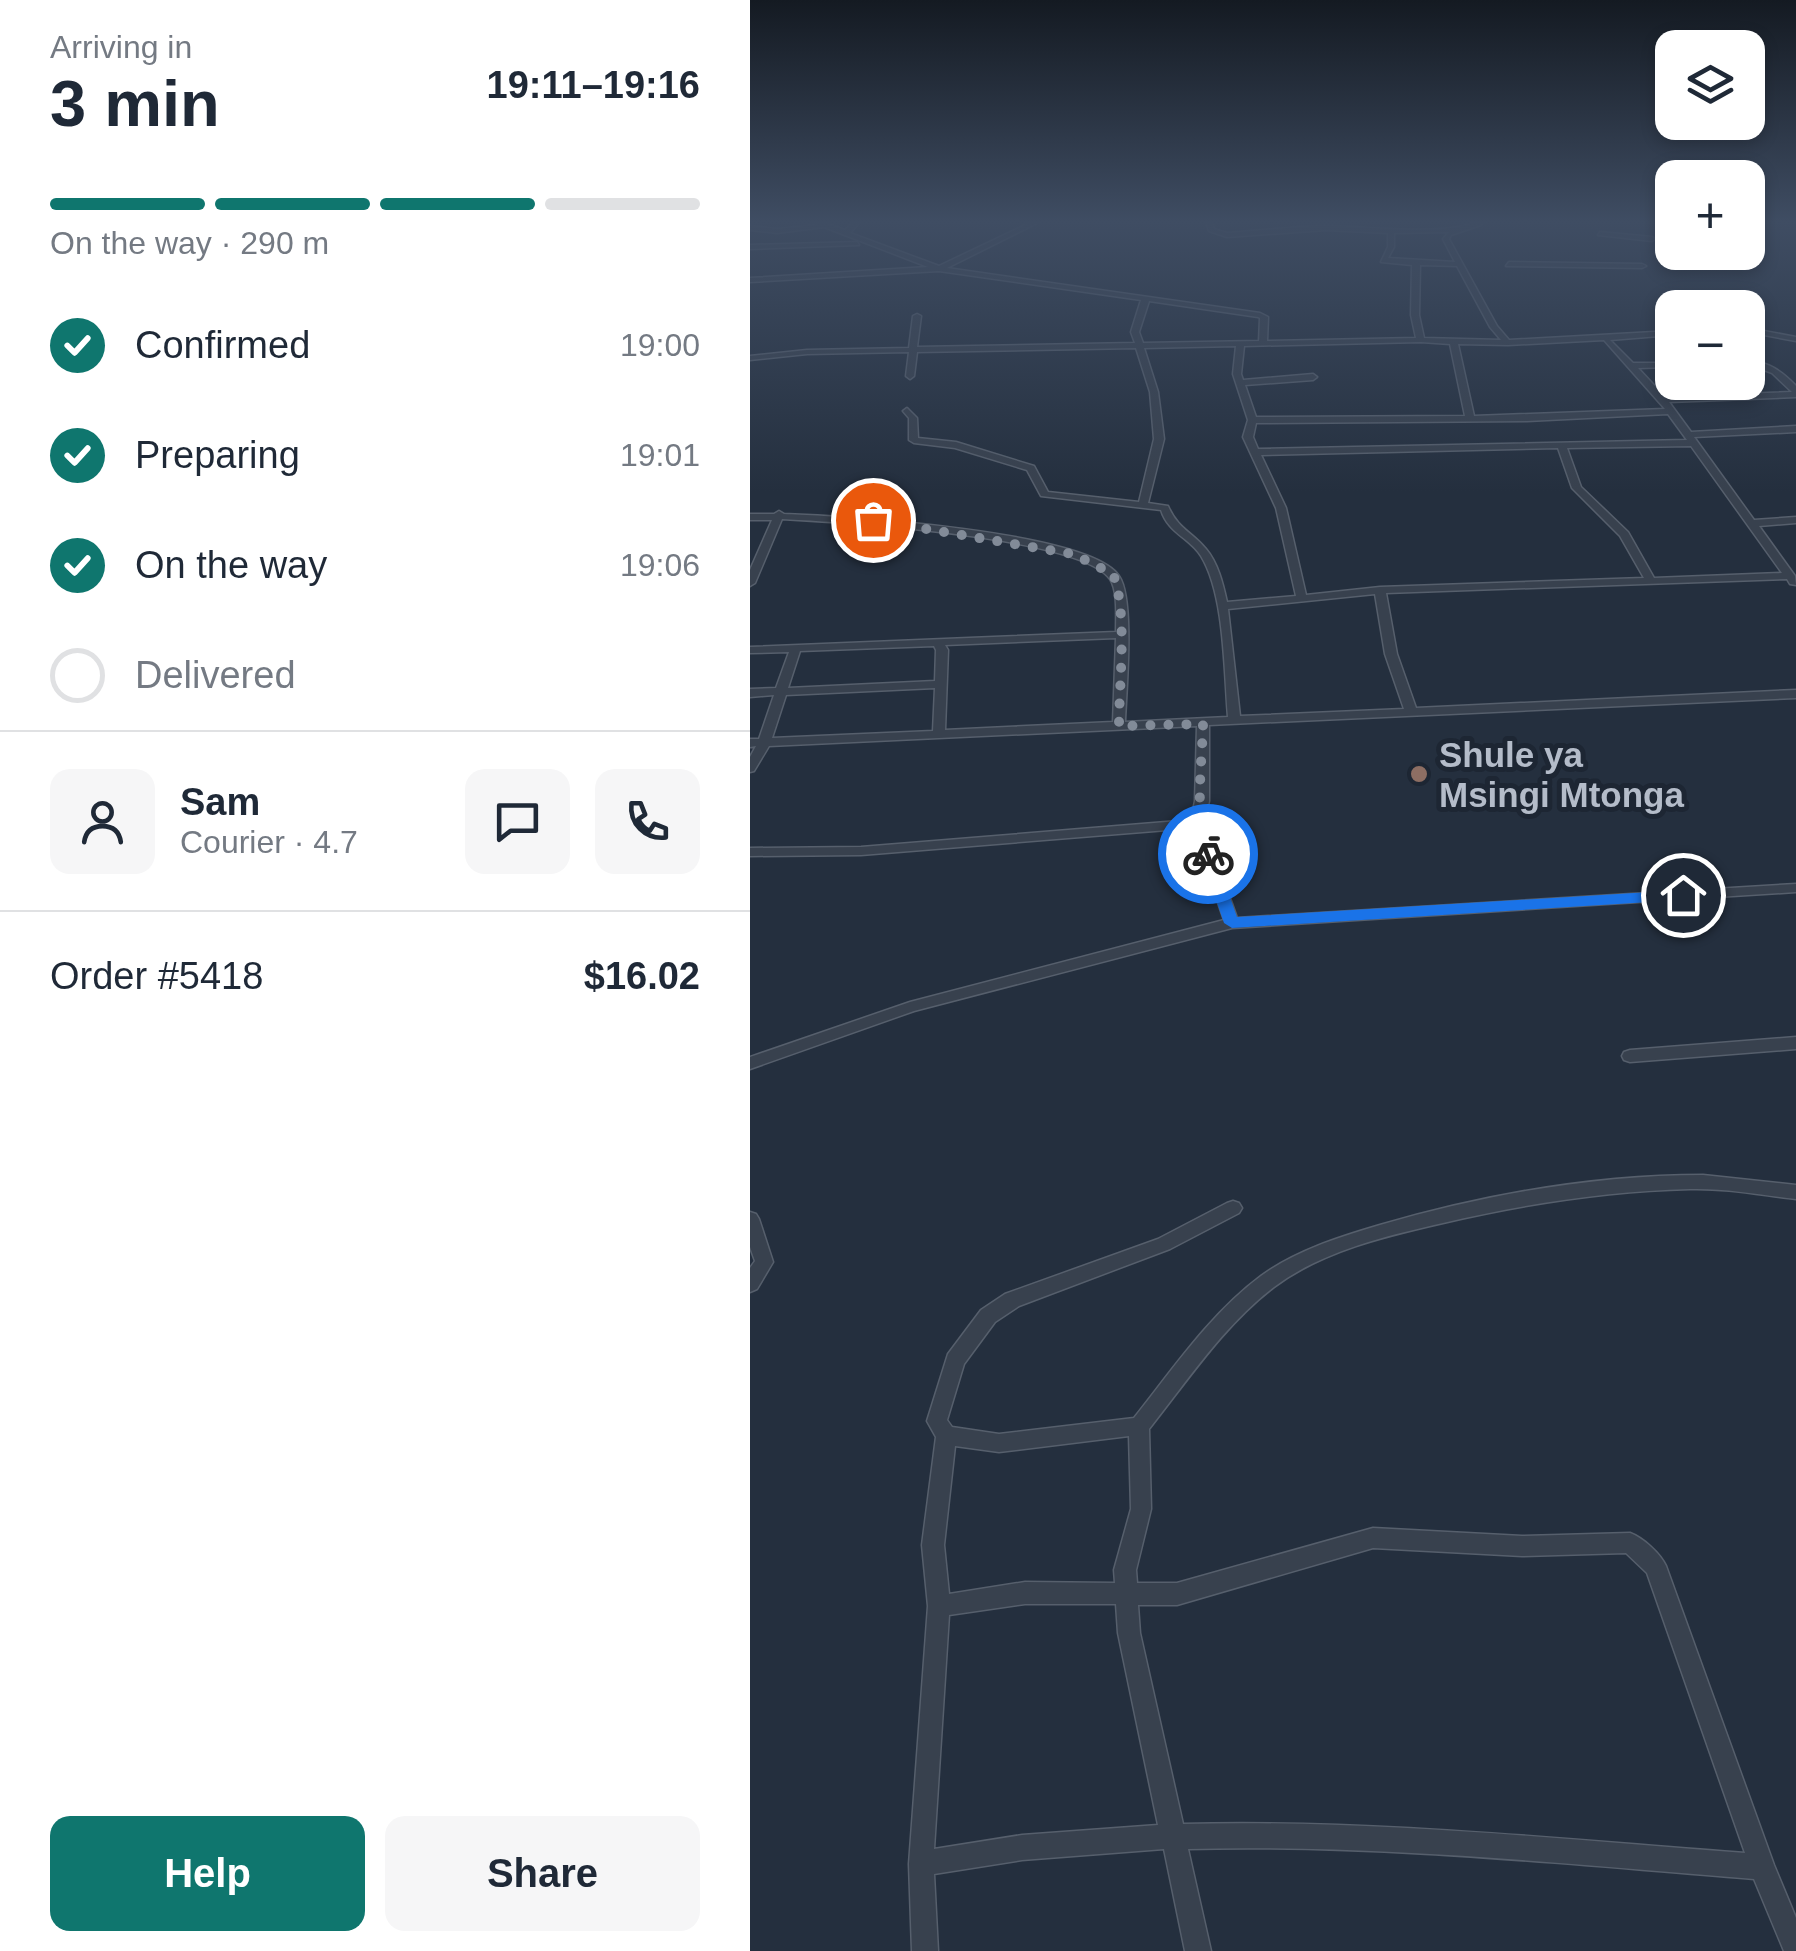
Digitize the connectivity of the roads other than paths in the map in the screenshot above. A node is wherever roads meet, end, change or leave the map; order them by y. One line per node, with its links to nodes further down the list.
1 (1142, 310): 15 (street)
2 (1227, 310): 13 (street)
3 (1415, 310): 9 (street)
4 (1484, 310): 12 (street)
5 (917, 316): 16 (street)
6 (1765, 333): 8 (street)
7 (1655, 335): 10 (street)
8 (1796, 339)
9 (1420, 340): 11 (street); 13 (street)
10 (1607, 340): 12 (street); 19 (street)
11 (1454, 342): 12 (street); 32 (street)
12 (1508, 343)
13 (1263, 344): 14 (street)
14 (1240, 345): 15 (street); 25 (street)
15 (1140, 346): 16 (street); 38 (street)
16 (910, 350): 17 (street); 21 (street)
17 (750, 358)
18 (1655, 365): 19 (street)
19 (1632, 366): 26 (street)
20 (1765, 366): 22 (street)
21 (910, 376)
22 (1784, 376): 23 (street); 27 (street)
23 (1796, 376)
24 (1313, 377): 25 (street)
25 (1240, 383): 33 (street)
26 (1655, 391)
27 (1796, 393): 28 (street)
28 (1765, 395)
29 (1663, 400): 31 (street)
30 (907, 411): 38 (street)
31 (1670, 411): 32 (street); 35 (street)
32 (1470, 418): 33 (street)
33 (1252, 420): 37 (street)
34 (1796, 429): 35 (street)
35 (1689, 439): 36 (street); 42 (street)
36 (1562, 447): 37 (street); 43 (street)
37 (1255, 452): 47 (street)
38 (1142, 504): 48 (street)
39 (778, 514): 40 (street); 45 (street); 49 (street)
40 (750, 517)
41 (1796, 520): 42 (street)
42 (1753, 522): 44 (street)
43 (1650, 578): 44 (street); 46 (street)
44 (1793, 580)
45 (750, 583)
46 (1380, 590): 47 (street); 57 (street)
47 (1301, 596): 48 (street)
48 (1222, 606): 58 (street)
49 (1118, 635): 50 (street); 60 (street)
50 (938, 642): 51 (street); 53 (street)
51 (796, 647): 52 (street); 55 (street)
52 (750, 650)
53 (940, 684): 55 (street); 61 (street)
54 (750, 692): 55 (street)
55 (782, 692): 62 (street)
56 (1796, 694): 57 (street)
57 (1412, 713): 58 (street)
58 (1234, 720): 59 (street)
59 (1203, 724): 60 (street); 64 (street)
60 (1119, 726): 61 (street)
61 (938, 732): 62 (street)
62 (757, 743): 63 (street)
63 (750, 768)
64 (1198, 824): 65 (street); 67 (street)
65 (750, 852)
66 (1796, 888): 67 (street)
67 (1232, 923): 70 (street)
68 (1796, 1043): 69 (street)
69 (1630, 1056)
70 (750, 1063)
71 (1796, 1192): 75 (street)
72 (1234, 1208): 76 (street)
73 (750, 1220): 74 (street)
74 (750, 1284)
75 (1139, 1426): 76 (street); 77 (street)
76 (946, 1435): 78 (street)
77 (1126, 1596): 78 (street); 79 (street); 81 (street)
78 (939, 1606): 80 (street)
79 (1174, 1836): 80 (street); 81 (street); 84 (street)
80 (921, 1864): 83 (street)
81 (1762, 1867): 82 (street)
82 (1796, 1948)
83 (924, 1951)
84 (1198, 1951)

